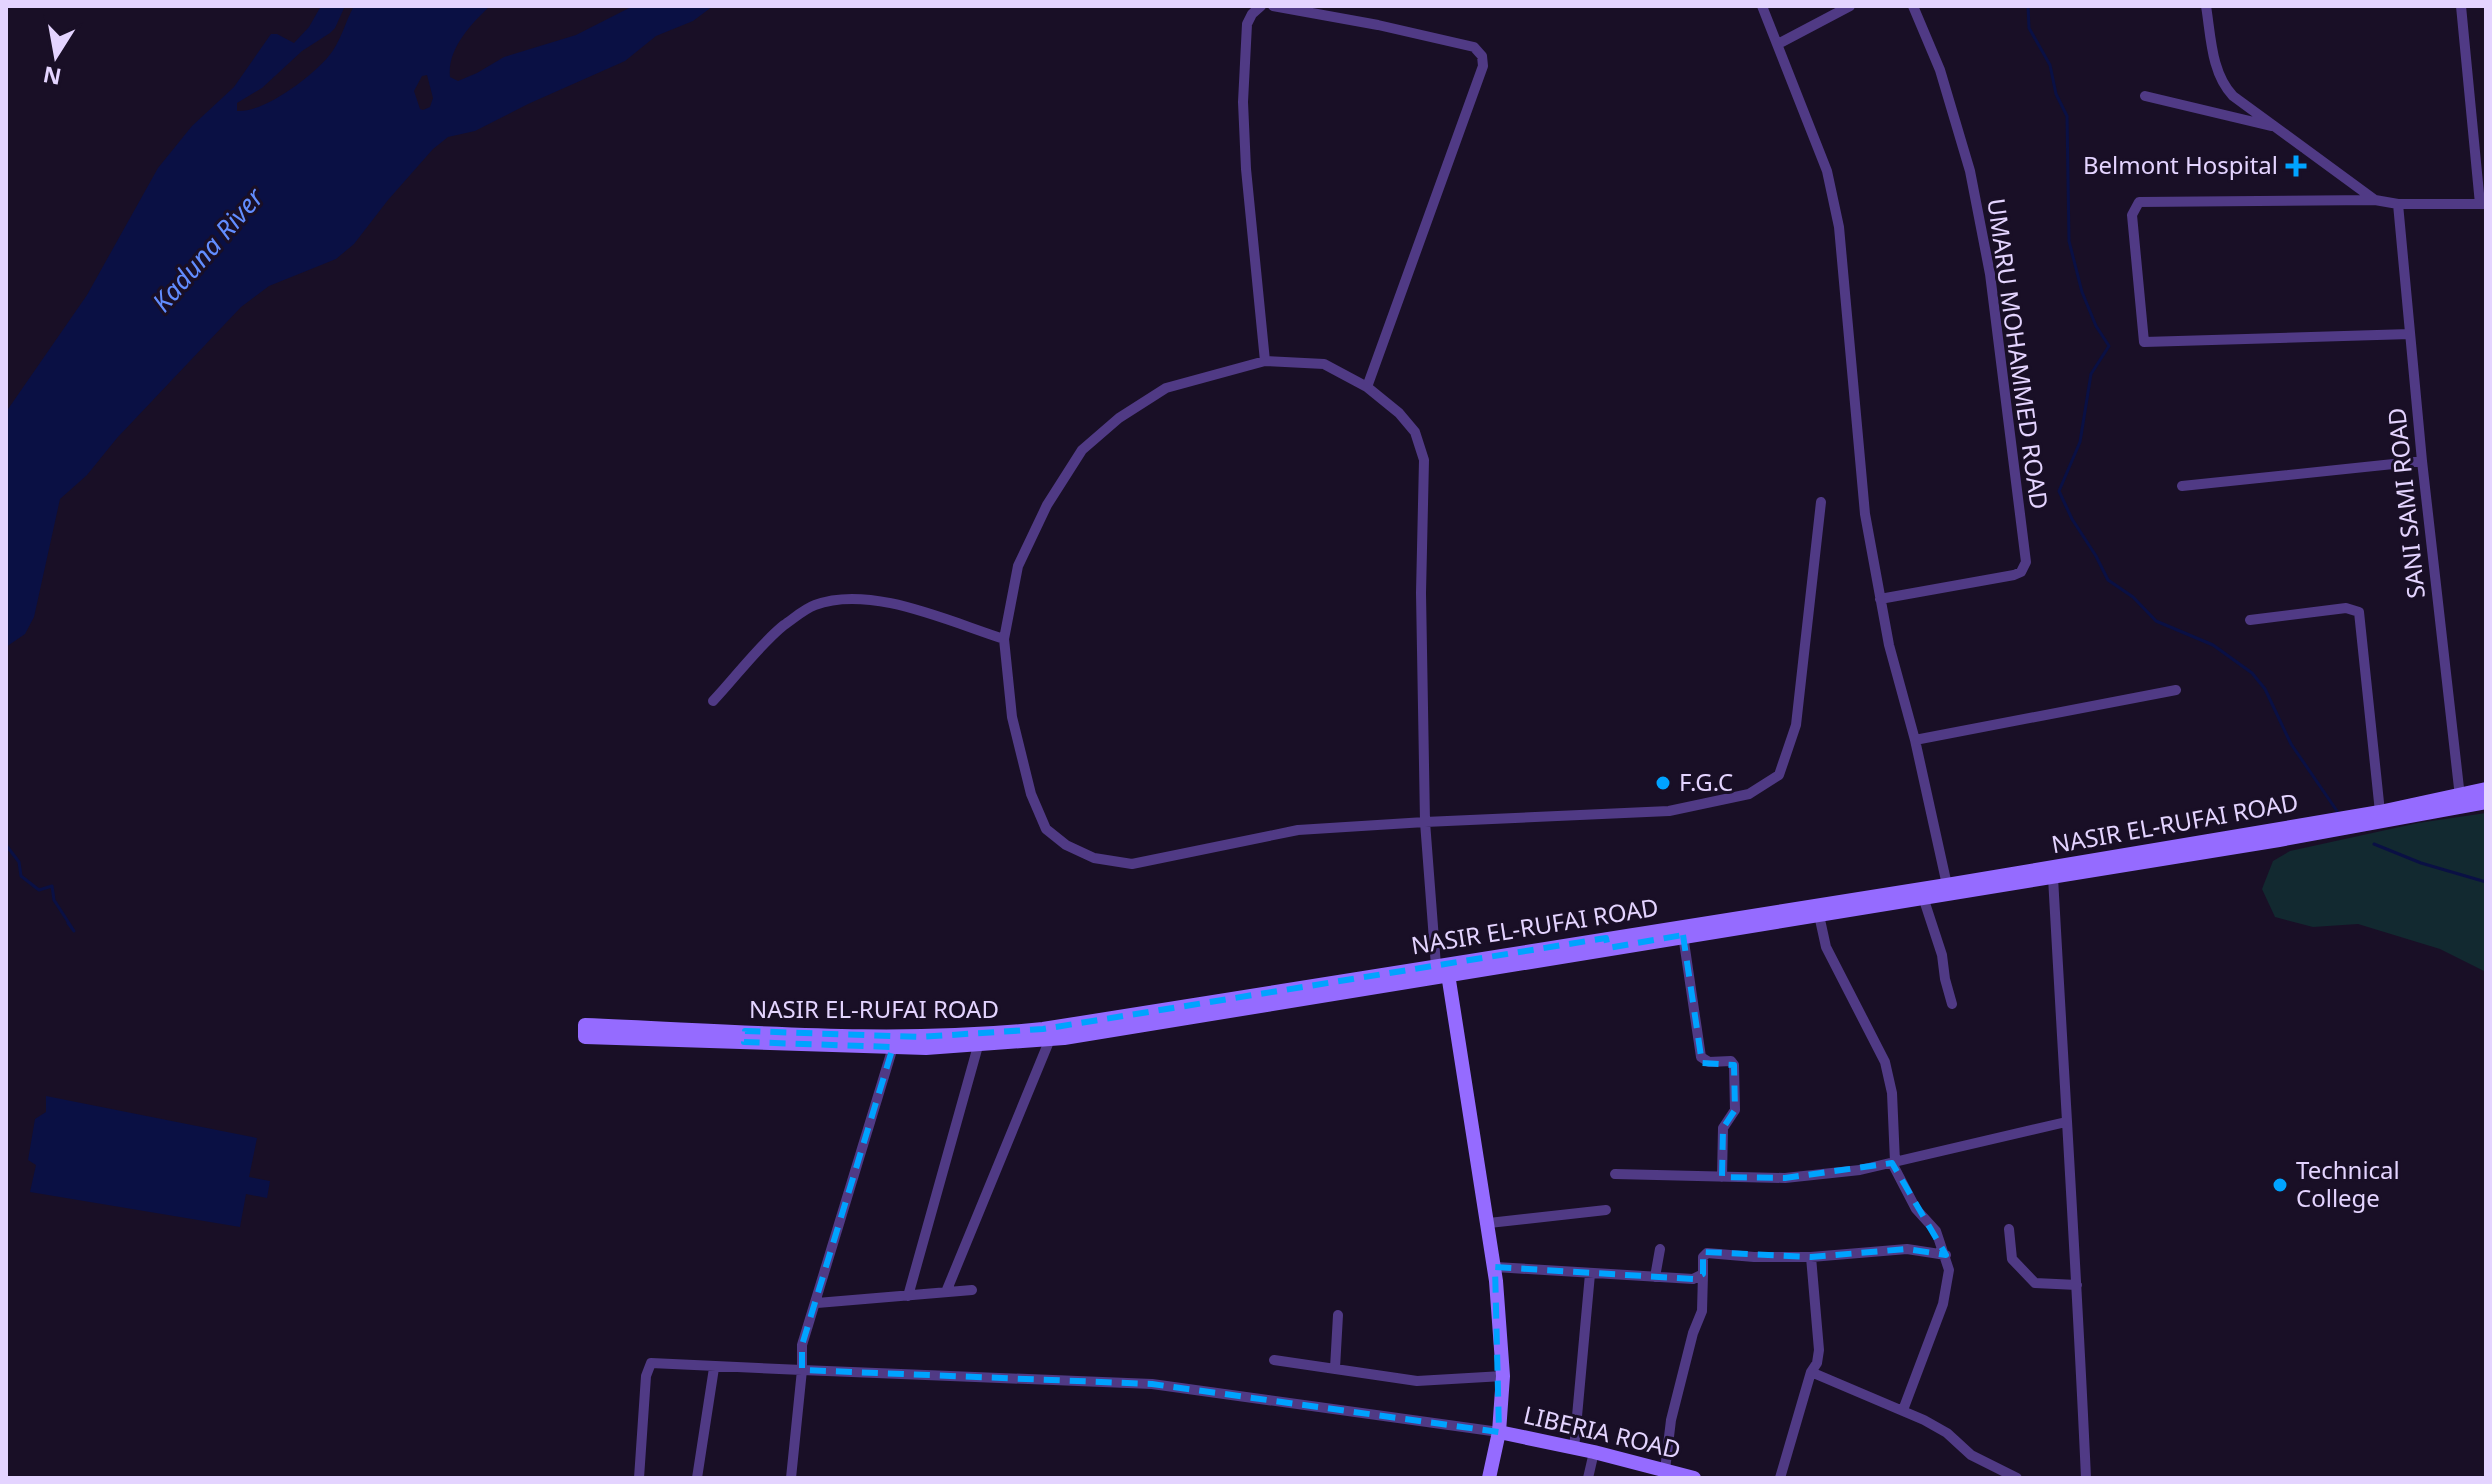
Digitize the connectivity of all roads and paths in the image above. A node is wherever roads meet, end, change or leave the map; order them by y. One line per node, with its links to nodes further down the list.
1 (1259, 6): 15 (street)
2 (1273, 6): 16 (street)
3 (1762, 6): 8 (street)
4 (1850, 6): 8 (street)
5 (1913, 6): 20 (street, UMARU MOHAMMED ROAD)
6 (2206, 6): 10 (street)
7 (2461, 6): 13 (street)
8 (1778, 44): 20 (street)
9 (2145, 96): 10 (street)
10 (2277, 127): 11 (street)
11 (2375, 200): 12 (street); 14 (street)
12 (2398, 204): 13 (street); 14 (street, SANI SAMI ROAD)
13 (2483, 204)
14 (2410, 334): 17 (street, SANI SAMI ROAD)
15 (1265, 361): 16 (street); 22 (street)
16 (1367, 387): 30 (street)
17 (2422, 461): 18 (street); 27 (street, SANI SAMI ROAD)
18 (2182, 486)
19 (1821, 502): 30 (street)
20 (1880, 599): 25 (street)
21 (2250, 620): 29 (street)
22 (1004, 639): 24 (street); 30 (street)
23 (2176, 690): 25 (street)
24 (713, 701)
25 (1915, 740): 33 (street)
26 (2486, 789): 27 (main road, NASIR EL-RUFAI ROAD)
27 (2460, 797): 29 (main road, NASIR EL-RUFAI ROAD)
28 (2486, 802): 31 (main road, NASIR EL-RUFAI ROAD)
29 (2380, 812): 31 (main road, NASIR EL-RUFAI ROAD)
30 (1425, 822): 38 (street)
31 (2278, 834): 32 (main road, NASIR EL-RUFAI ROAD); 33 (main road, NASIR EL-RUFAI ROAD)
32 (2053, 877): 34 (main road, NASIR EL-RUFAI ROAD); 46 (street)
33 (1947, 885): 35 (main road, NASIR EL-RUFAI ROAD)
34 (1923, 897): 35 (main road, NASIR EL-RUFAI ROAD); 39 (street)
35 (1813, 912): 36 (main road, NASIR EL-RUFAI ROAD); 37 (main road, NASIR EL-RUFAI ROAD); 47 (street)
36 (1683, 935): 37 (main road, NASIR EL-RUFAI ROAD); 49 (street)
37 (1607, 943): 38 (main road, NASIR EL-RUFAI ROAD)
38 (1442, 970): 40 (main road, NASIR EL-RUFAI ROAD); 51 (main road)
39 (1952, 1004)
40 (1195, 1011): 42 (main road, NASIR EL-RUFAI ROAD); 43 (main road, NASIR EL-RUFAI ROAD)
41 (585, 1025): 42 (main road)
42 (745, 1037): 45 (main road, NASIR EL-RUFAI ROAD)
43 (1050, 1039): 44 (main road, NASIR EL-RUFAI ROAD); 62 (street)
44 (978, 1046): 45 (main road, NASIR EL-RUFAI ROAD); 63 (street)
45 (893, 1047): 64 (street)
46 (2066, 1122): 47 (street); 60 (street)
47 (1894, 1162): 49 (street); 54 (street)
48 (1615, 1174): 49 (street)
49 (1722, 1177)
50 (1606, 1210): 51 (street)
51 (1489, 1223): 56 (main road)
52 (2009, 1229): 60 (street)
53 (1660, 1249): 59 (street)
54 (1946, 1255): 55 (street); 72 (street)
55 (1811, 1257): 58 (street); 70 (street)
56 (1495, 1267): 57 (street); 71 (main road)
57 (1590, 1274): 59 (street); 74 (street)
58 (1703, 1274): 59 (street); 76 (street)
59 (1655, 1277)
60 (2077, 1285): 85 (street)
61 (972, 1290): 62 (street)
62 (946, 1292): 63 (street)
63 (908, 1296): 64 (street)
64 (817, 1303): 69 (street)
65 (1338, 1315): 68 (street)
66 (1274, 1360): 68 (street)
67 (714, 1368): 69 (street); 77 (street); 78 (street)
68 (1335, 1368): 71 (street)
69 (802, 1370): 73 (street); 79 (street)
70 (1811, 1372): 72 (street); 83 (street)
71 (1503, 1376): 73 (main road)
72 (1903, 1410): 84 (street)
73 (1499, 1432): 74 (main road, LIBERIA ROAD); 80 (main road)
74 (1574, 1449): 75 (main road, LIBERIA ROAD)
75 (1594, 1452): 76 (main road, LIBERIA ROAD); 81 (street)
76 (1665, 1470): 82 (main road, LIBERIA ROAD)
77 (639, 1478)
78 (697, 1478)
79 (791, 1478)
80 (1489, 1478)
81 (1588, 1478)
82 (1694, 1478)
83 (1780, 1478)
84 (2017, 1478)
85 (2086, 1478)

